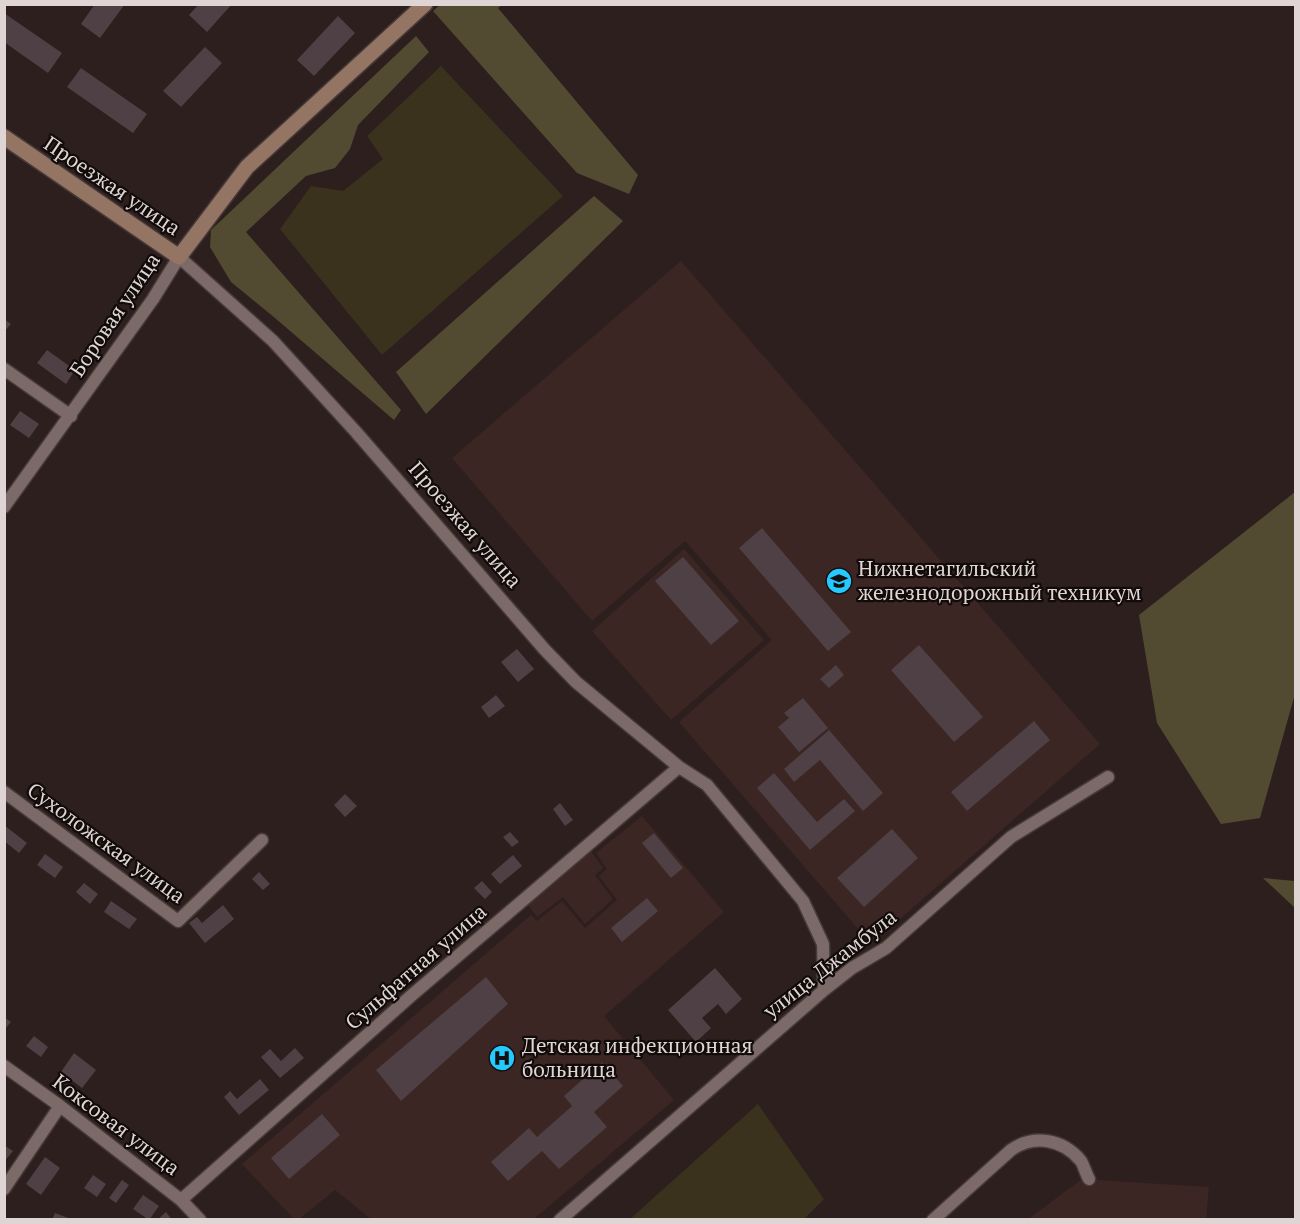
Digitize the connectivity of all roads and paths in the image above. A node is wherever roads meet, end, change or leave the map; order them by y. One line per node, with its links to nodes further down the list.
1 (425, 4): 3 (street, Боровая улица)
2 (4, 138): 3 (street, Проезжая улица)
3 (179, 257): 5 (street, Боровая улица); 7 (street, Проезжая улица)
4 (4, 369): 5 (street)
5 (71, 416): 6 (street, Боровая улица)
6 (4, 507)
7 (679, 767): 11 (street, Проезжая улица); 16 (street, Сульфатная улица)
8 (1108, 777): 11 (street, улица Джамбула)
9 (4, 792): 10 (street, Сухоложская улица)
10 (262, 840)
11 (824, 990): 18 (street, улица Джамбула)
12 (4, 1066): 13 (street, Коксовая улица)
13 (60, 1106): 15 (street); 16 (street, Коксовая улица)
14 (1089, 1179): 19 (street)
15 (4, 1189)
16 (181, 1200): 17 (street, Коксовая улица)
17 (200, 1220)
18 (560, 1220)
19 (933, 1220)

